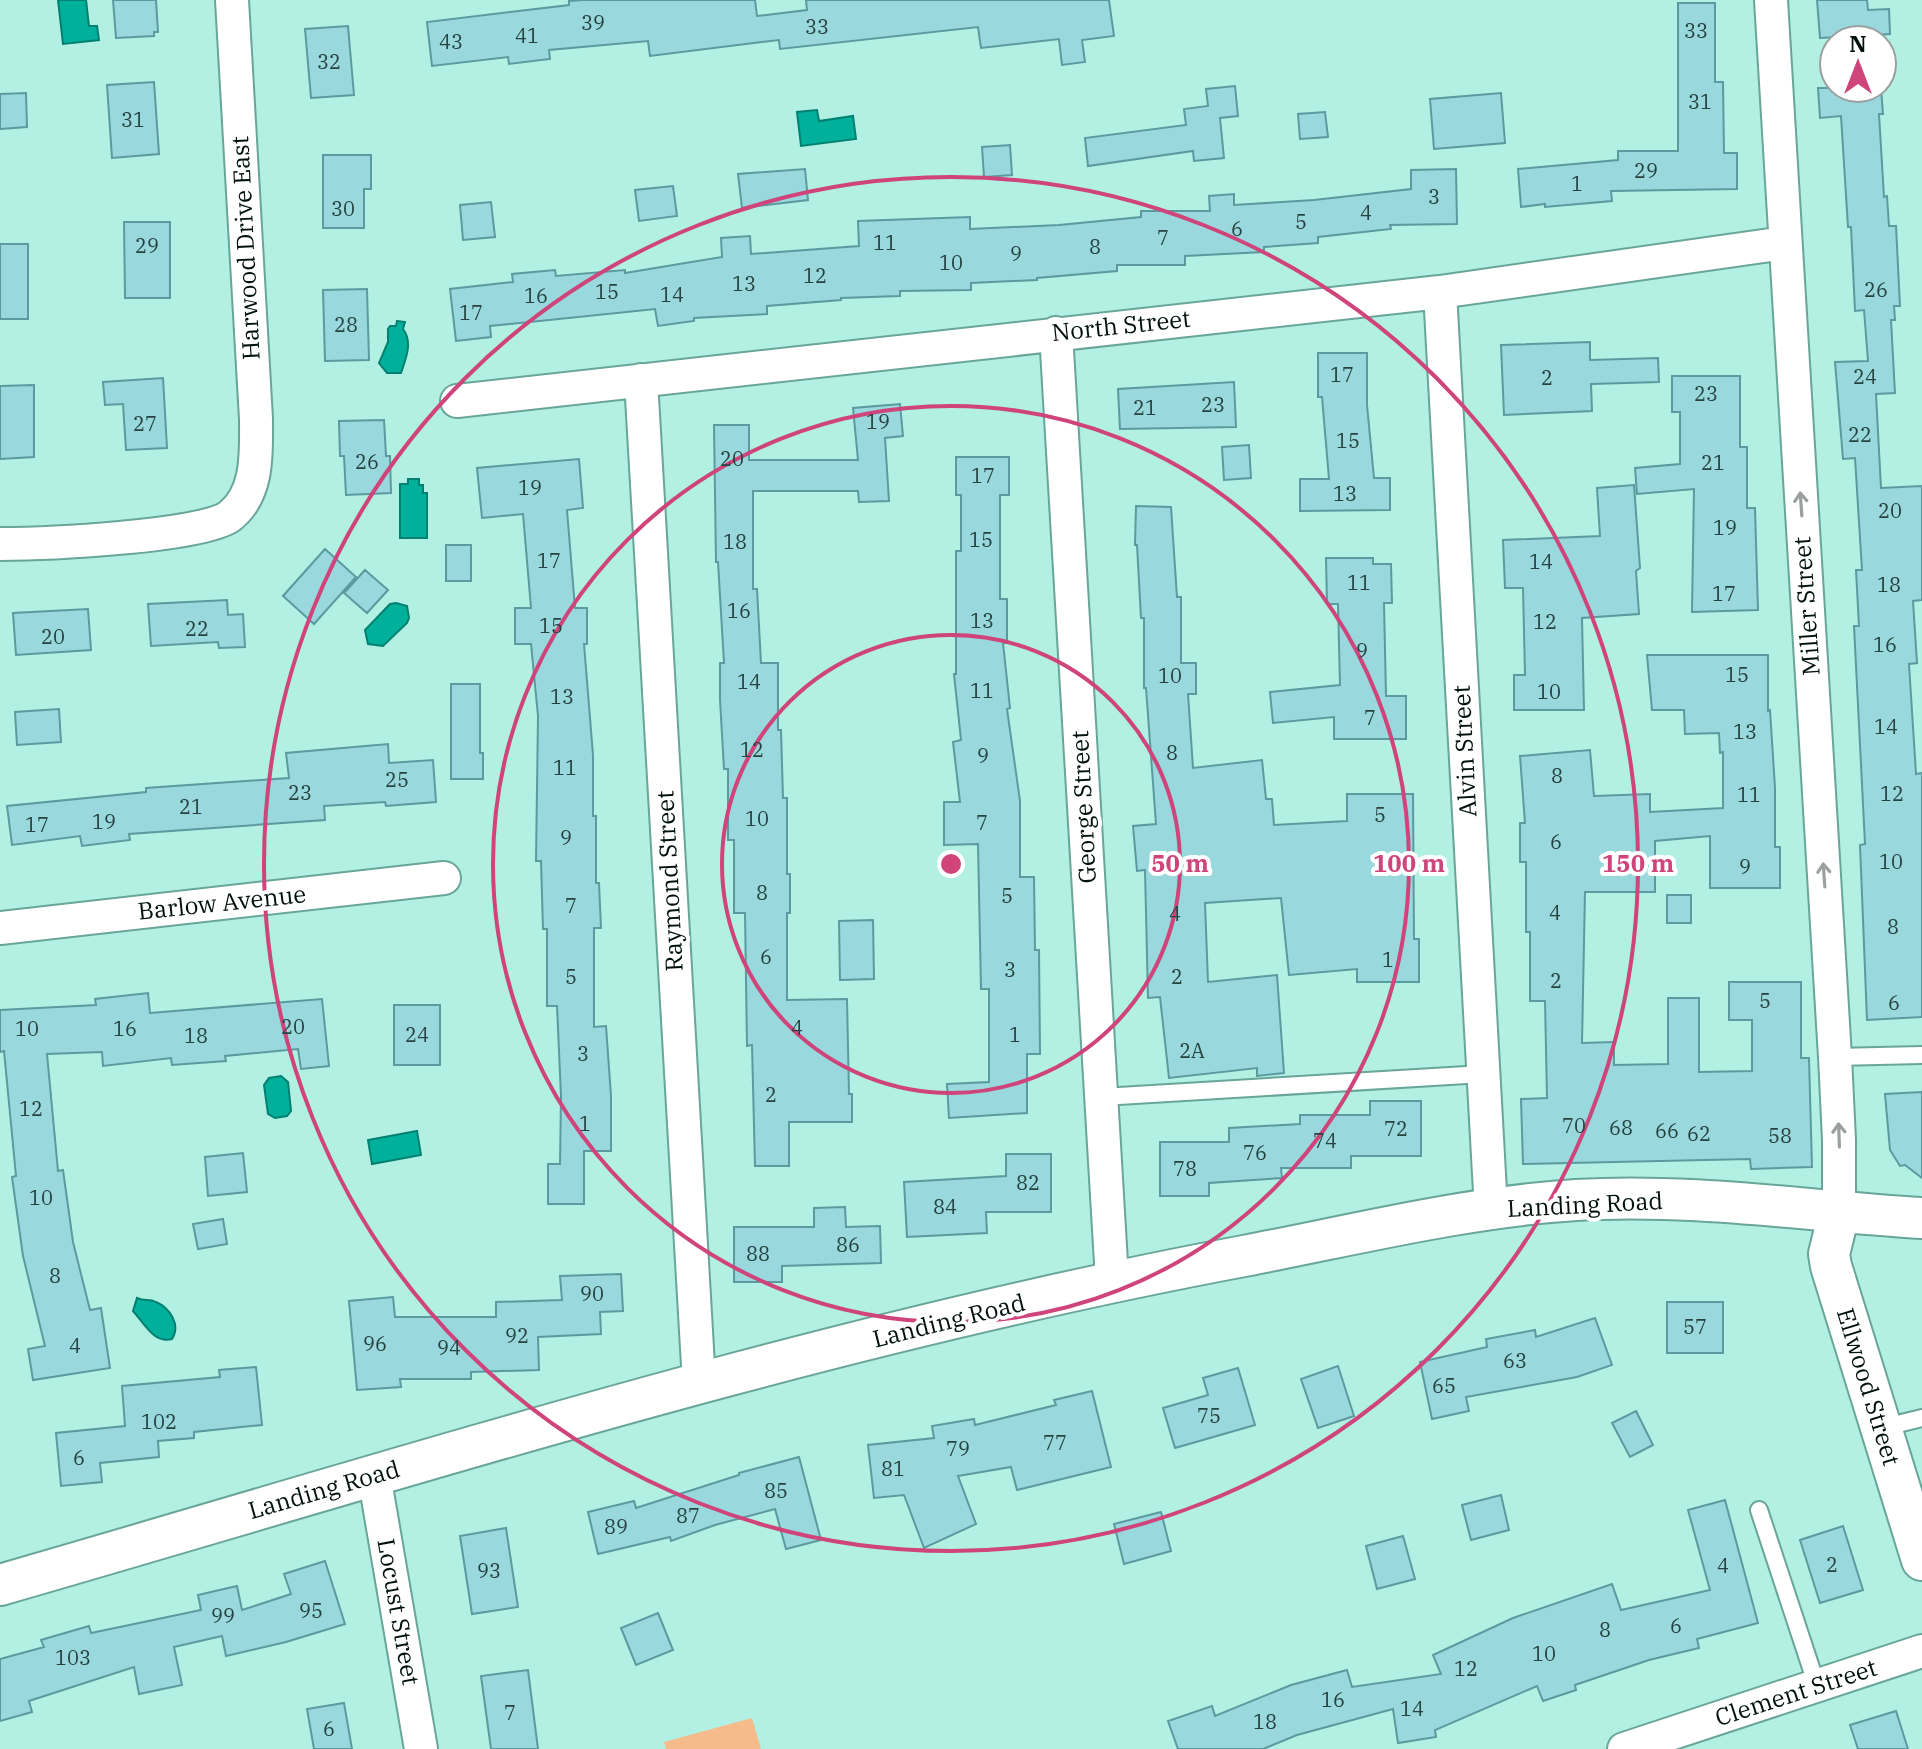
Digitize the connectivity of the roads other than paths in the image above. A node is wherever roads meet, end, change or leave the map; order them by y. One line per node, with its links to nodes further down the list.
1 (232, 0): 8 (street, Harwood Drive East)
2 (1771, 0): 3 (street, Miller Street)
3 (1784, 243): 4 (street, North Street); 12 (street, Miller Street, one-way to 3)
4 (1440, 292): 5 (street, North Street); 13 (street, Alvin Street)
5 (1056, 333): 6 (street, North Street); 14 (street, George Street)
6 (641, 380): 7 (street, North Street); 19 (street, Raymond Street)
7 (457, 401)
8 (0, 544)
9 (444, 878): 10 (street, Barlow Avenue)
10 (0, 928)
11 (1922, 1055): 12 (lane)
12 (1835, 1057): 16 (street, Miller Street, one-way to 12)
13 (1483, 1074): 14 (lane); 15 (street, Alvin Street)
14 (1102, 1097): 18 (street, George Street)
15 (1491, 1210): 16 (street, Landing Road); 18 (street, Landing Road)
16 (1839, 1213): 17 (street, Landing Road); 21 (street, Ellwood Street)
17 (1922, 1218)
18 (1112, 1280): 19 (street, Landing Road)
19 (699, 1383): 22 (street, Landing Road)
20 (1922, 1418): 21 (lane)
21 (1881, 1428): 24 (street, Ellwood Street)
22 (374, 1475): 25 (street, Landing Road); 28 (street, Locust Street)
23 (1759, 1510): 27 (lane)
24 (1922, 1560)
25 (1, 1578)
26 (1922, 1651): 27 (street, Clement Street)
27 (1817, 1686): 29 (street, Clement Street)
28 (421, 1749)
29 (1624, 1749)

